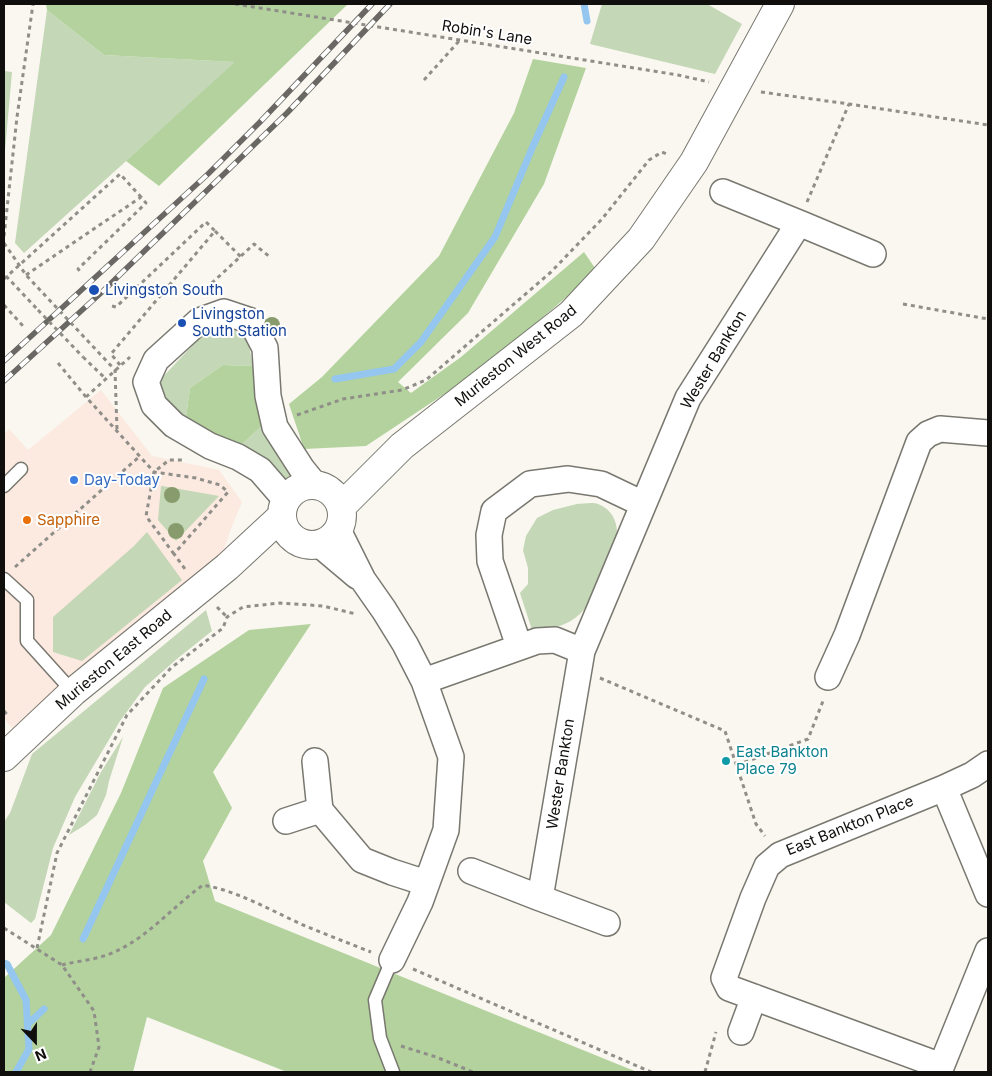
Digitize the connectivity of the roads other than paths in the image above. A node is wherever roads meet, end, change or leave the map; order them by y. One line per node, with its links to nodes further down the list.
1 (780, 4): 9 (street, Murieston West Road)
2 (723, 192): 3 (street)
3 (799, 223): 4 (street); 8 (street, Wester Bankton)
4 (873, 254)
5 (988, 433): 14 (street)
6 (21, 469): 7 (lane)
7 (4, 486)
8 (643, 504): 12 (street); 13 (street, Wester Bankton)
9 (328, 511): 10 (street, Murieston West Road); 10 (street); 10 (street); 15 (street)
10 (286, 518): 16 (street, Murieston East Road)
11 (7, 574): 16 (lane)
12 (519, 646): 13 (street); 15 (street)
13 (580, 660): 26 (street, Wester Bankton)
14 (828, 676)
15 (424, 681): 24 (street)
16 (73, 692): 17 (street, Murieston East Road)
17 (4, 757)
18 (315, 761): 21 (street)
19 (988, 764): 20 (street, East Bankton Place)
20 (944, 788): 25 (street); 30 (street, East Bankton Place)
21 (320, 810): 22 (street); 24 (street)
22 (286, 821)
23 (471, 870): 26 (street)
24 (426, 883): 29 (street)
25 (988, 894)
26 (540, 898): 27 (street)
27 (607, 923)
28 (988, 951): 32 (street, East Bankton Place)
29 (392, 960): 33 (lane)
30 (754, 998): 31 (street); 32 (street, East Bankton Place)
31 (741, 1032)
32 (940, 1069)
33 (393, 1072)

